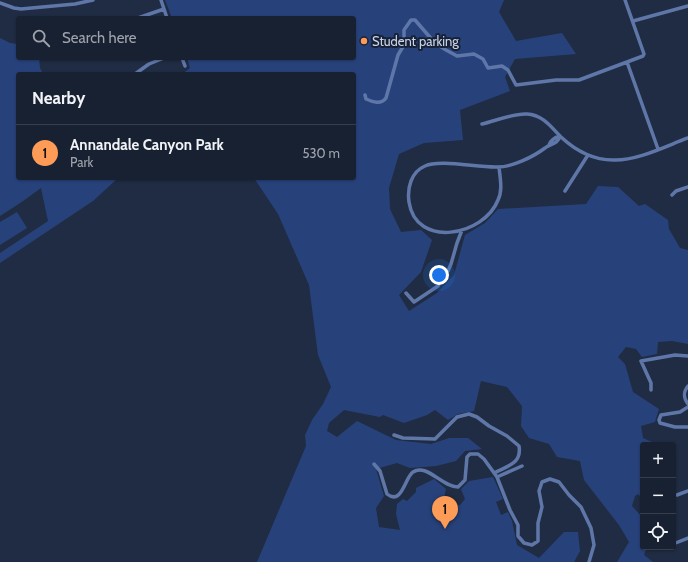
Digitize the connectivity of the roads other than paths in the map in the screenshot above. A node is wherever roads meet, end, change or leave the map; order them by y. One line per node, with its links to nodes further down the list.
1 (68, 0): 6 (street)
2 (93, 0): 6 (street)
3 (161, 0): 8 (street)
4 (625, 0): 11 (street)
5 (0, 3): 6 (street)
6 (68, 5)
7 (688, 6): 11 (street)
8 (164, 8): 9 (street); 10 (street)
9 (143, 16)
10 (166, 16)
11 (632, 21): 14 (street)
12 (159, 60): 16 (street)
13 (182, 60): 15 (street)
14 (626, 62): 17 (street); 21 (street)
15 (184, 66)
16 (138, 72)
17 (365, 95)
18 (482, 124): 19 (street)
19 (560, 136): 22 (street); 23 (street)
20 (688, 138): 21 (street)
21 (658, 149): 22 (street)
22 (588, 155): 25 (street)
23 (500, 167): 27 (street); 27 (street)
24 (688, 187): 26 (street)
25 (565, 191)
26 (672, 195)
27 (462, 230): 28 (street)
28 (406, 293)
29 (688, 356): 31 (street)
30 (688, 386): 32 (street)
31 (651, 390)
32 (688, 404)
33 (688, 407): 34 (street)
34 (688, 427)
35 (394, 436): 38 (street)
36 (374, 464): 38 (street)
37 (522, 466): 39 (street)
38 (494, 472): 39 (street)
39 (497, 477): 44 (street)
40 (688, 491): 41 (street)
41 (677, 495)
42 (688, 538): 43 (street)
43 (676, 543)
44 (589, 562)

